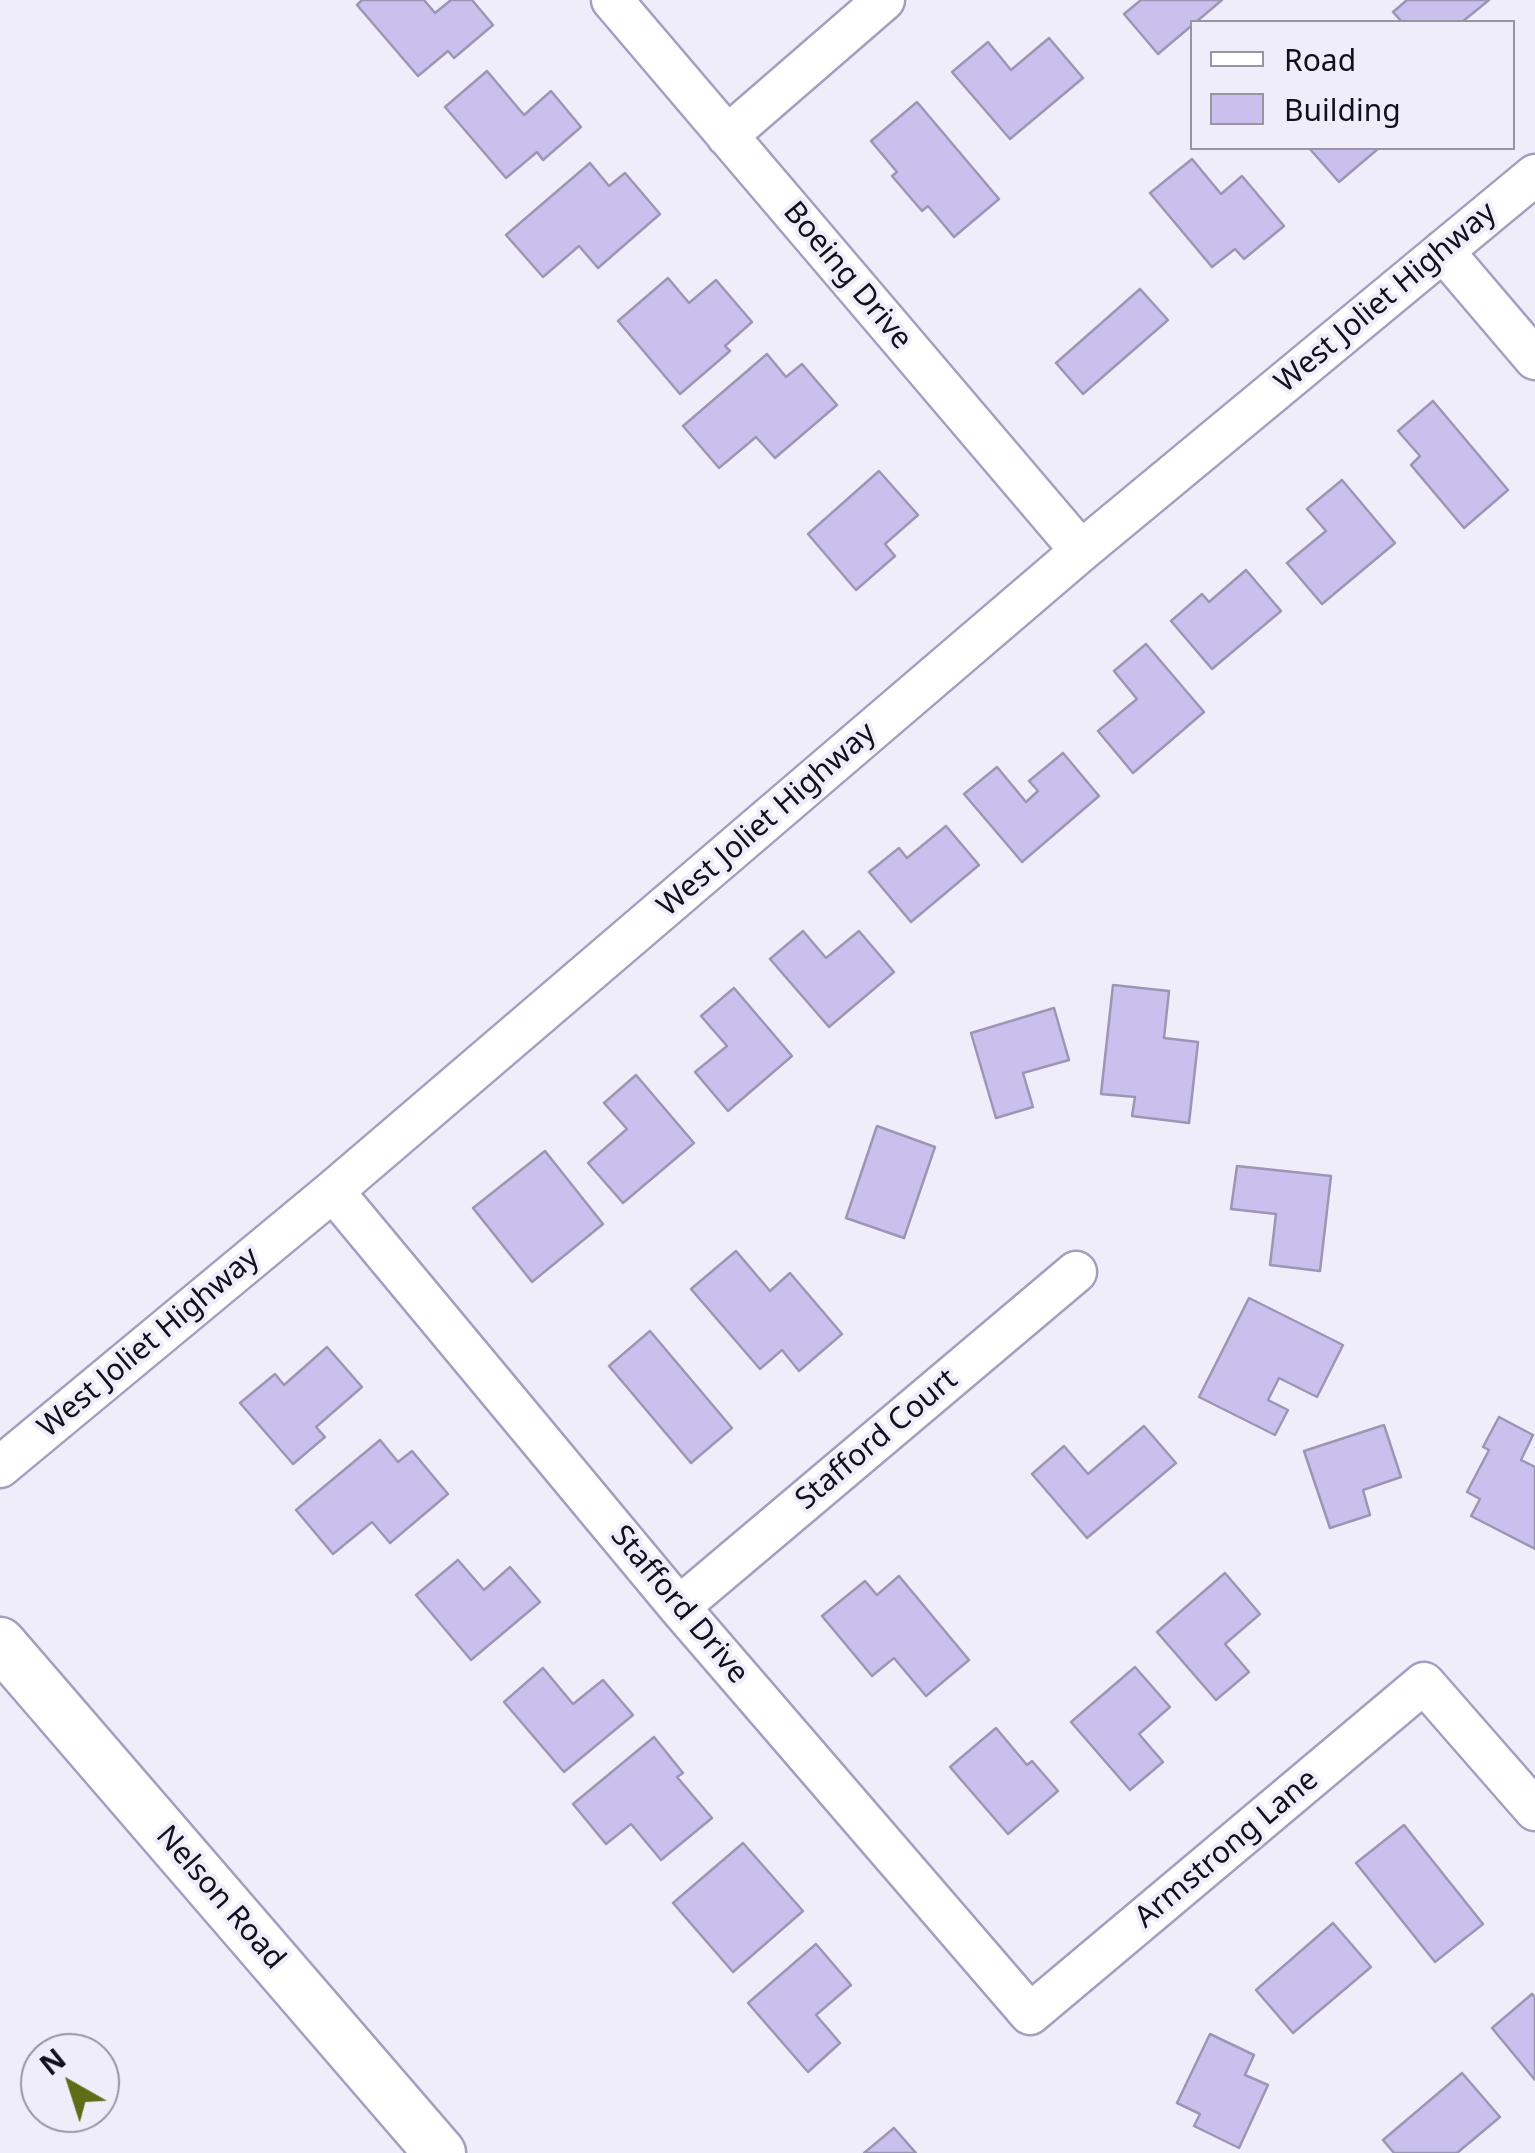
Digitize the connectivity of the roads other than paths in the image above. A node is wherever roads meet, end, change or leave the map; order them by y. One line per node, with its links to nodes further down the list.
1 (612, 0): 3 (street, Boeing Drive)
2 (884, 0): 3 (street)
3 (727, 136): 7 (street, Boeing Drive)
4 (1535, 174): 5 (street, West Joliet Highway)
5 (1443, 251): 6 (street); 7 (street, West Joliet Highway)
6 (1535, 359)
7 (1081, 552): 8 (street, West Joliet Highway)
8 (333, 1191): 10 (street, West Joliet Highway); 11 (street, Stafford Drive)
9 (1076, 1272): 11 (street, Stafford Court)
10 (0, 1466)
11 (679, 1607): 14 (street, Stafford Drive)
12 (0, 1643): 15 (street, Nelson Road)
13 (1535, 1810): 14 (street, Armstrong Lane)
14 (1030, 2014)
15 (440, 2153)

